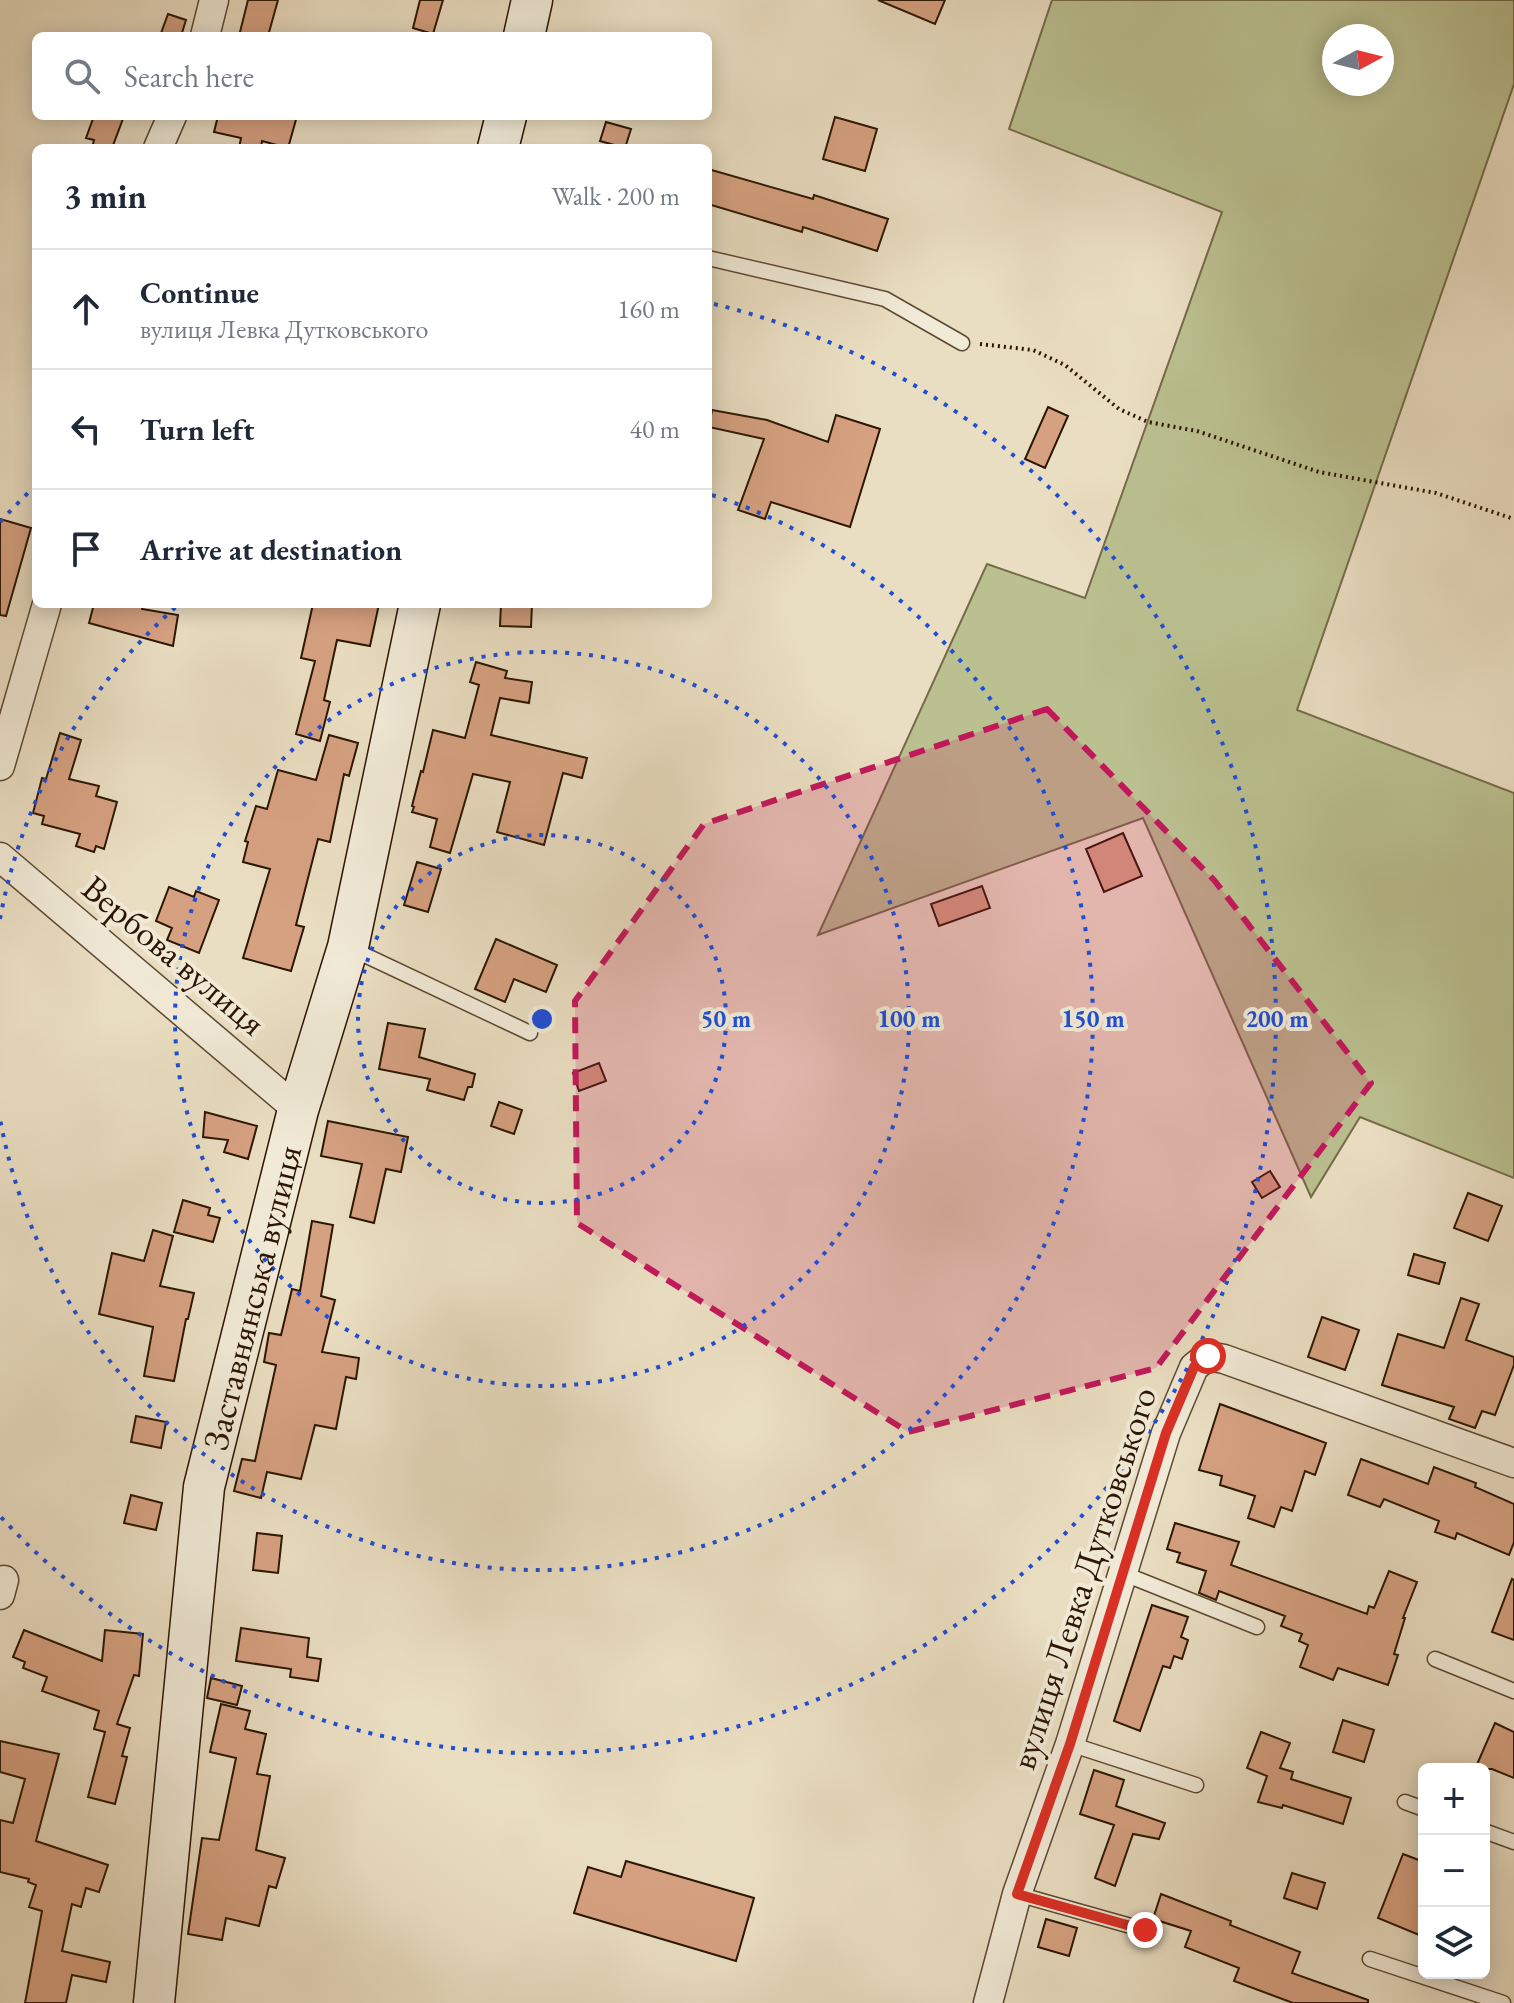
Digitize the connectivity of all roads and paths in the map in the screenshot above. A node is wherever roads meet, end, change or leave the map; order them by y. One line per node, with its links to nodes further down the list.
1 (214, 0): 3 (street)
2 (532, 0): 4 (street)
3 (206, 32)
4 (525, 32)
5 (170, 120): 7 (street)
6 (505, 120): 8 (street)
7 (160, 144)
8 (499, 144)
9 (712, 259): 10 (lane)
10 (962, 343): 11 (path)
11 (1514, 519)
12 (46, 608): 14 (street)
13 (419, 608): 16 (street, Заставнянська вулиця)
14 (0, 766)
15 (0, 857): 18 (street, Вербова вулиця)
16 (348, 947): 17 (lane); 18 (street, Заставнянська вулиця)
17 (530, 1033)
18 (298, 1110): 33 (street, Заставнянська вулиця)
19 (1514, 1463): 20 (street, вулиця Левка Дутковського)
20 (1122, 1573): 21 (lane); 24 (street, вулиця Левка Дутковського)
21 (1257, 1627)
22 (1435, 1659): 23 (lane)
23 (1514, 1691)
24 (1070, 1744): 25 (lane); 30 (street, вулиця Левка Дутковського)
25 (1196, 1785)
26 (1405, 1802): 27 (lane)
27 (1418, 1807)
28 (1490, 1833): 29 (lane)
29 (1514, 1842)
30 (1017, 1894): 31 (lane); 34 (street, вулиця Левка Дутковського)
31 (1145, 1930)
32 (1370, 1959): 35 (lane)
33 (154, 2003)
34 (988, 2003)
35 (1503, 2003)

